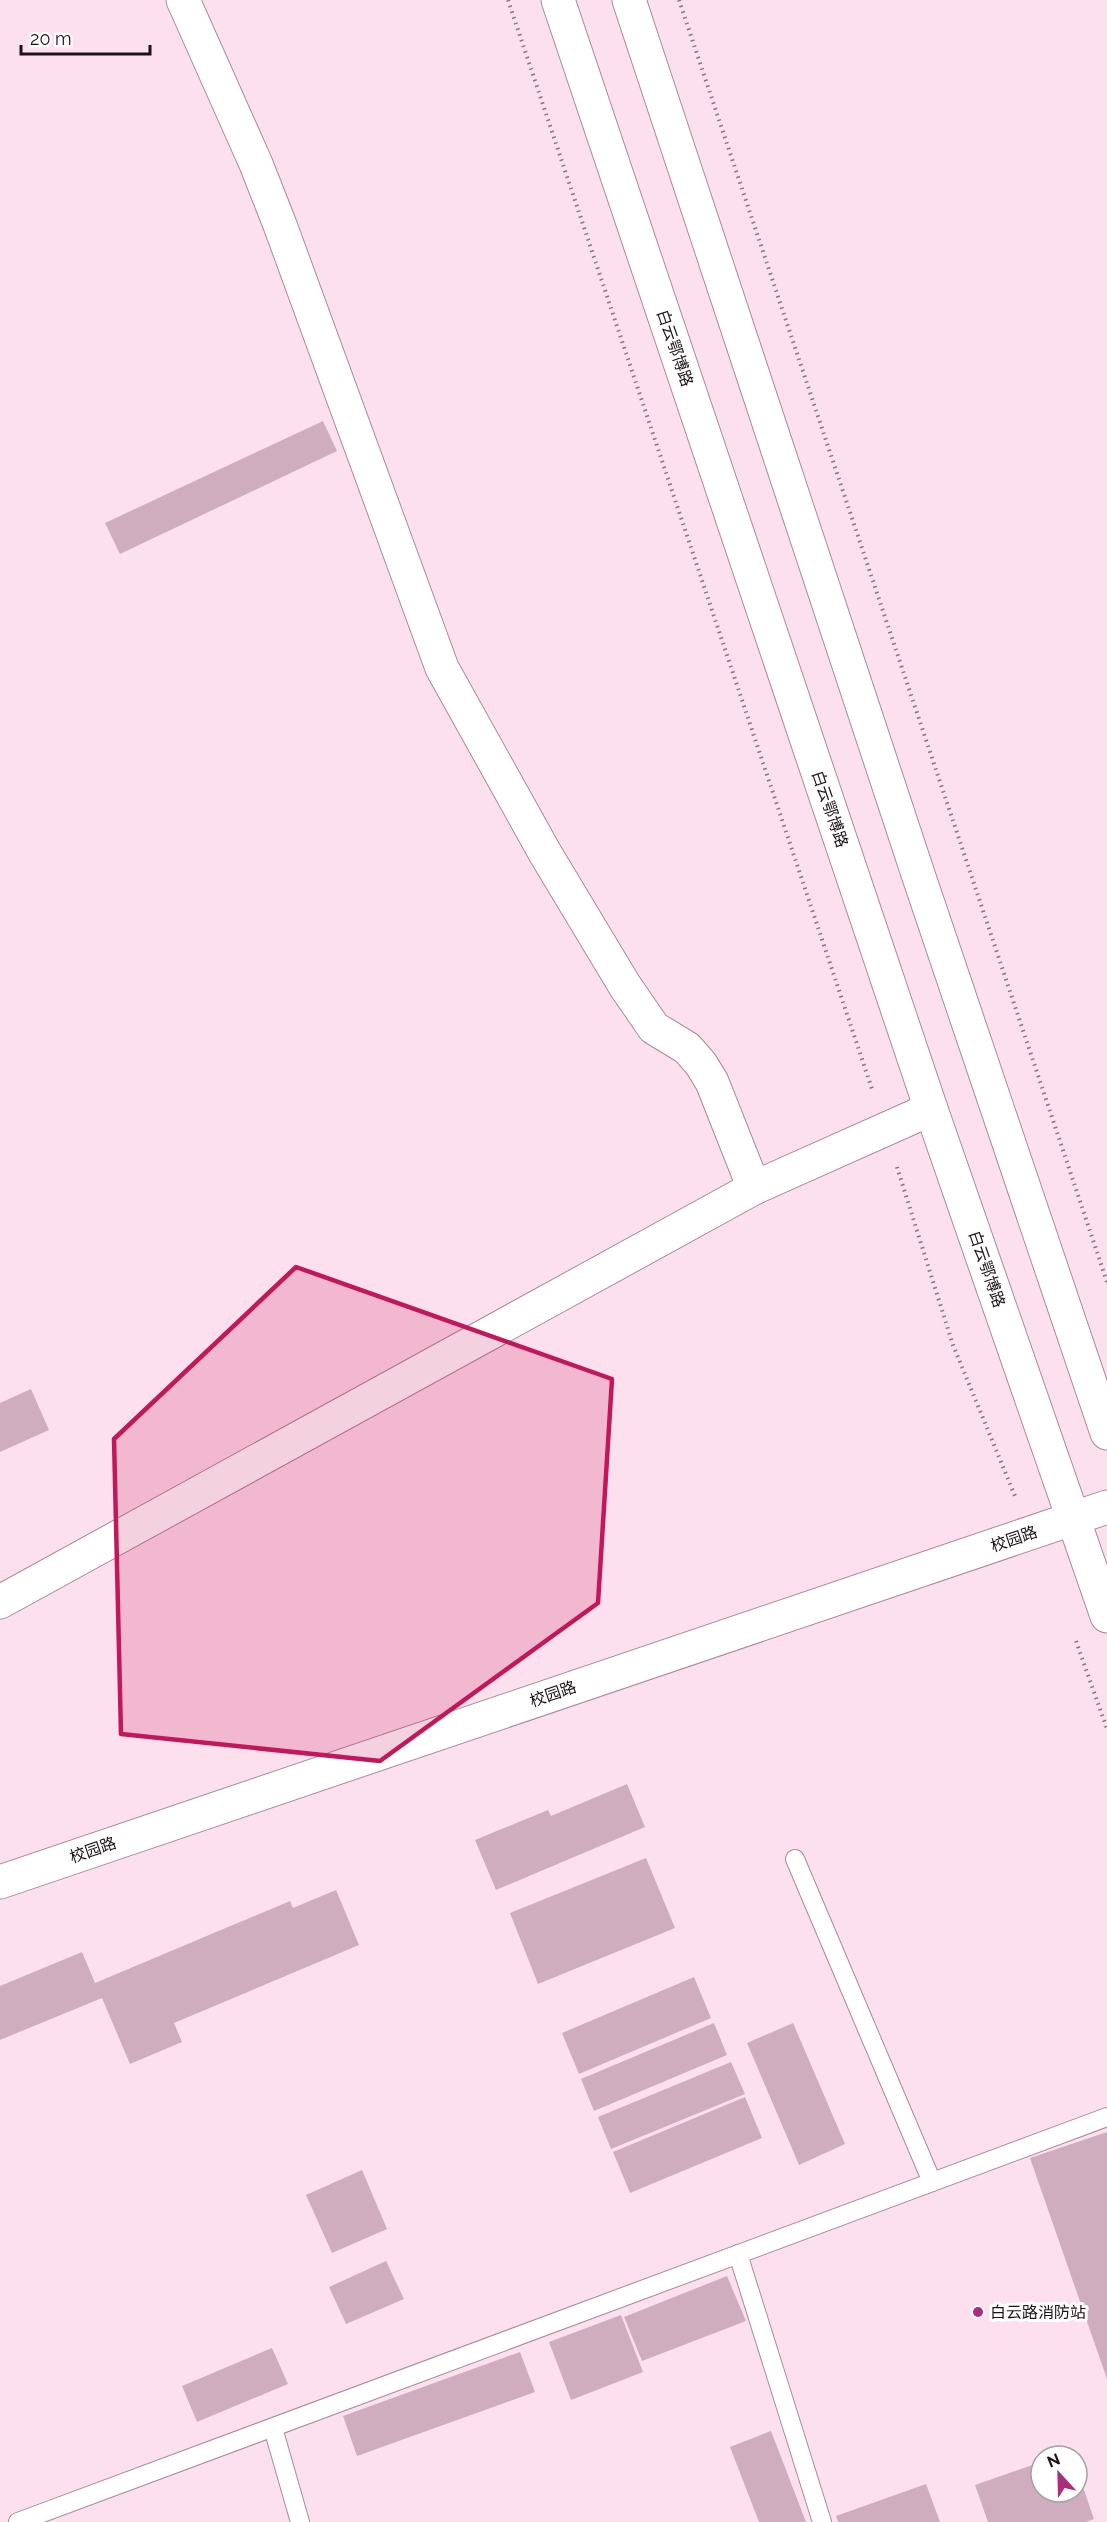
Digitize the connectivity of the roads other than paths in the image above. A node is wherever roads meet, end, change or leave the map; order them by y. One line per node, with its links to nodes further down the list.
1 (183, 0): 5 (street)
2 (558, 0): 4 (street, 白云鄂博路)
3 (629, 0): 6 (street)
4 (931, 1109): 5 (street); 8 (street, 白云鄂博路)
5 (754, 1188): 10 (street)
6 (1107, 1433)
7 (1107, 1507): 8 (street, 校园路)
8 (1074, 1518): 9 (street, 白云鄂博路); 13 (street, 校园路)
9 (1100, 1574): 11 (street, 白云鄂博路)
10 (0, 1602)
11 (1107, 1616)
12 (795, 1859): 15 (lane)
13 (0, 1882)
14 (1107, 2117): 15 (lane)
15 (932, 2182): 16 (lane)
16 (738, 2254): 17 (lane); 20 (lane)
17 (273, 2427): 18 (lane); 19 (lane)
18 (18, 2522)
19 (300, 2522)
20 (822, 2522)

